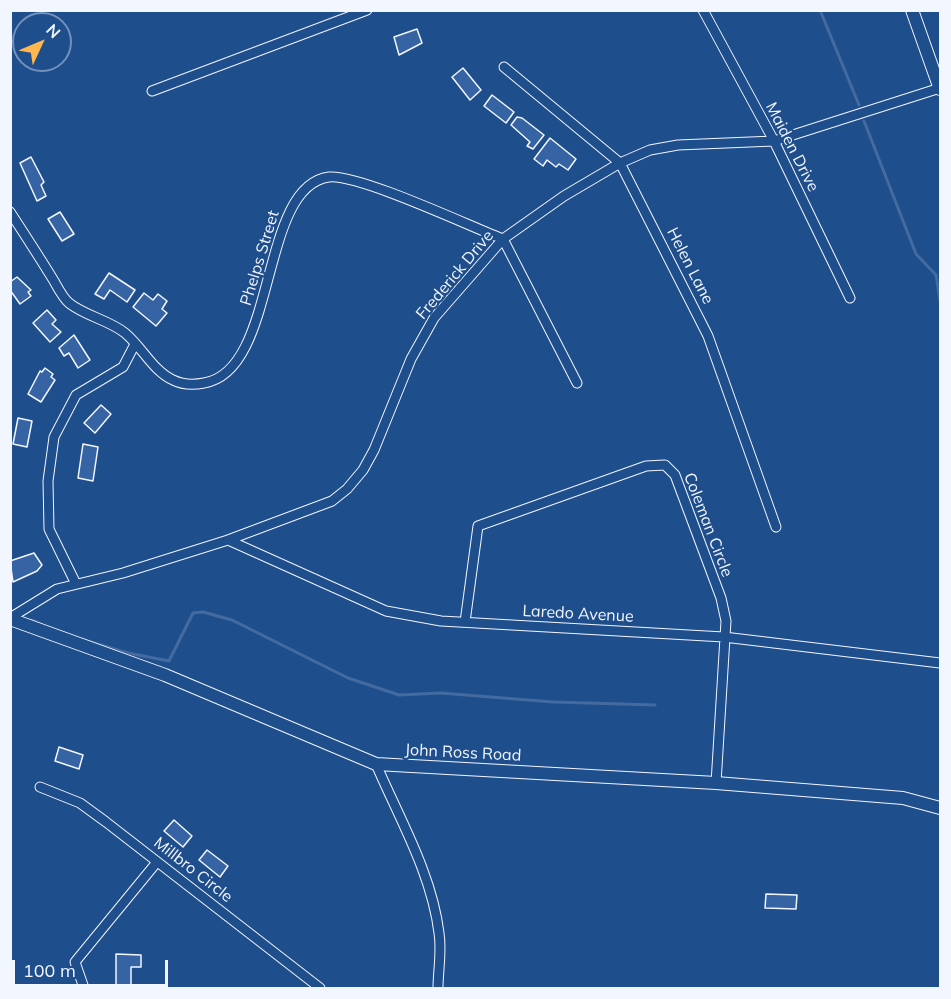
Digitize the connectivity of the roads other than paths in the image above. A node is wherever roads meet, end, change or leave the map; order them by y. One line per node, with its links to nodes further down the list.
1 (367, 10): 6 (street)
2 (703, 10): 7 (street, Maiden Drive)
3 (912, 10): 5 (street)
4 (504, 67): 8 (street, Helen Lane)
5 (940, 88): 7 (street, Frederick Drive)
6 (152, 92)
7 (774, 141): 8 (street, Frederick Drive); 11 (street, Maiden Drive)
8 (620, 163): 10 (street, Frederick Drive); 14 (street, Helen Lane)
9 (10, 212): 12 (street, Phelps Street)
10 (503, 239): 12 (street, Phelps Street); 13 (street); 15 (street, Frederick Drive)
11 (850, 298)
12 (135, 344): 16 (street)
13 (577, 383)
14 (776, 527)
15 (228, 540): 16 (street, Frederick Drive); 18 (street, Laredo Avenue)
16 (76, 584): 17 (street, Frederick Drive)
17 (10, 619): 21 (street, John Ross Road)
18 (465, 622): 19 (street, Laredo Avenue); 19 (street, Coleman Circle)
19 (724, 637): 20 (street, Laredo Avenue); 22 (street, Coleman Circle)
20 (940, 663)
21 (376, 764): 22 (street, John Ross Road); 28 (street)
22 (716, 783): 24 (street, John Ross Road)
23 (40, 787): 25 (street, Millbro Circle)
24 (940, 808)
25 (157, 862): 26 (street); 27 (street, Millbro Circle)
26 (84, 988)
27 (320, 988)
28 (438, 988)

